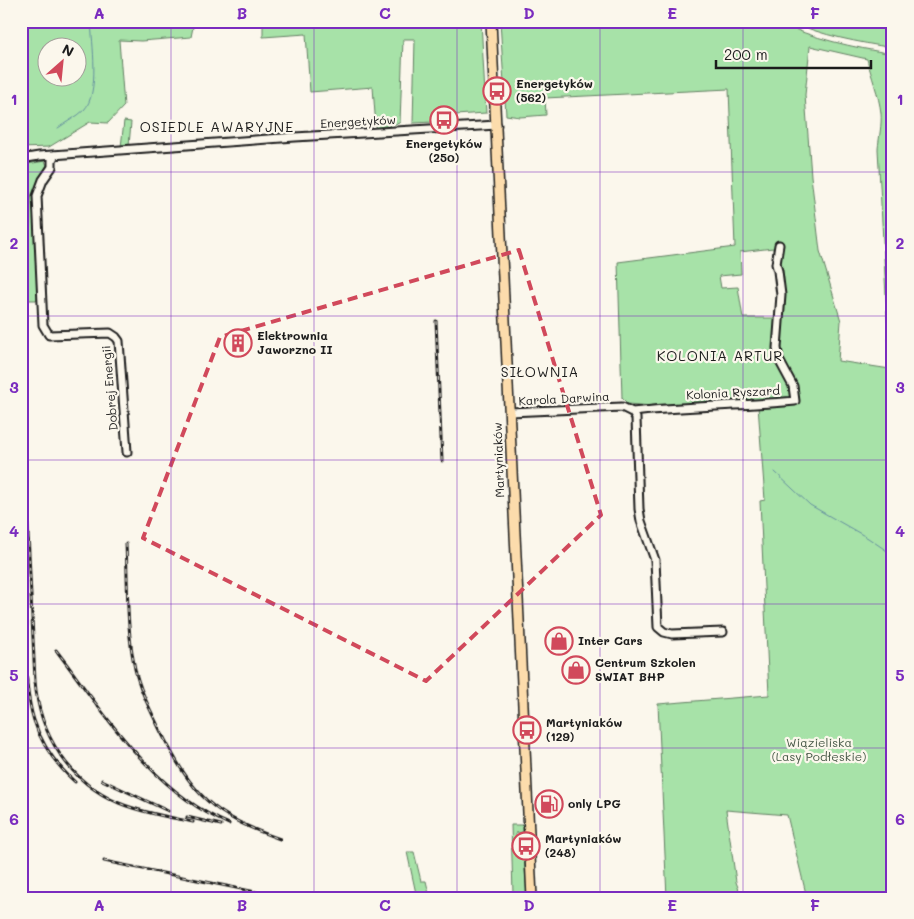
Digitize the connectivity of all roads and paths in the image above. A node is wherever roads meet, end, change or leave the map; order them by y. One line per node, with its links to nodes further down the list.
1 (492, 21): 2 (main road, Martyniaków)
2 (496, 125): 3 (street, Energetyków); 6 (main road, Martyniaków)
3 (55, 155): 4 (street); 8 (street, Dobrej Energii)
4 (21, 159)
5 (779, 245): 7 (street, Kolonia Ryszard)
6 (510, 412): 7 (street, Karola Darwina); 12 (main road, Martyniaków)
7 (632, 412): 9 (street)
8 (127, 452)
9 (723, 632)
10 (21, 887): 11 (street)
11 (22, 898)
12 (532, 898)

